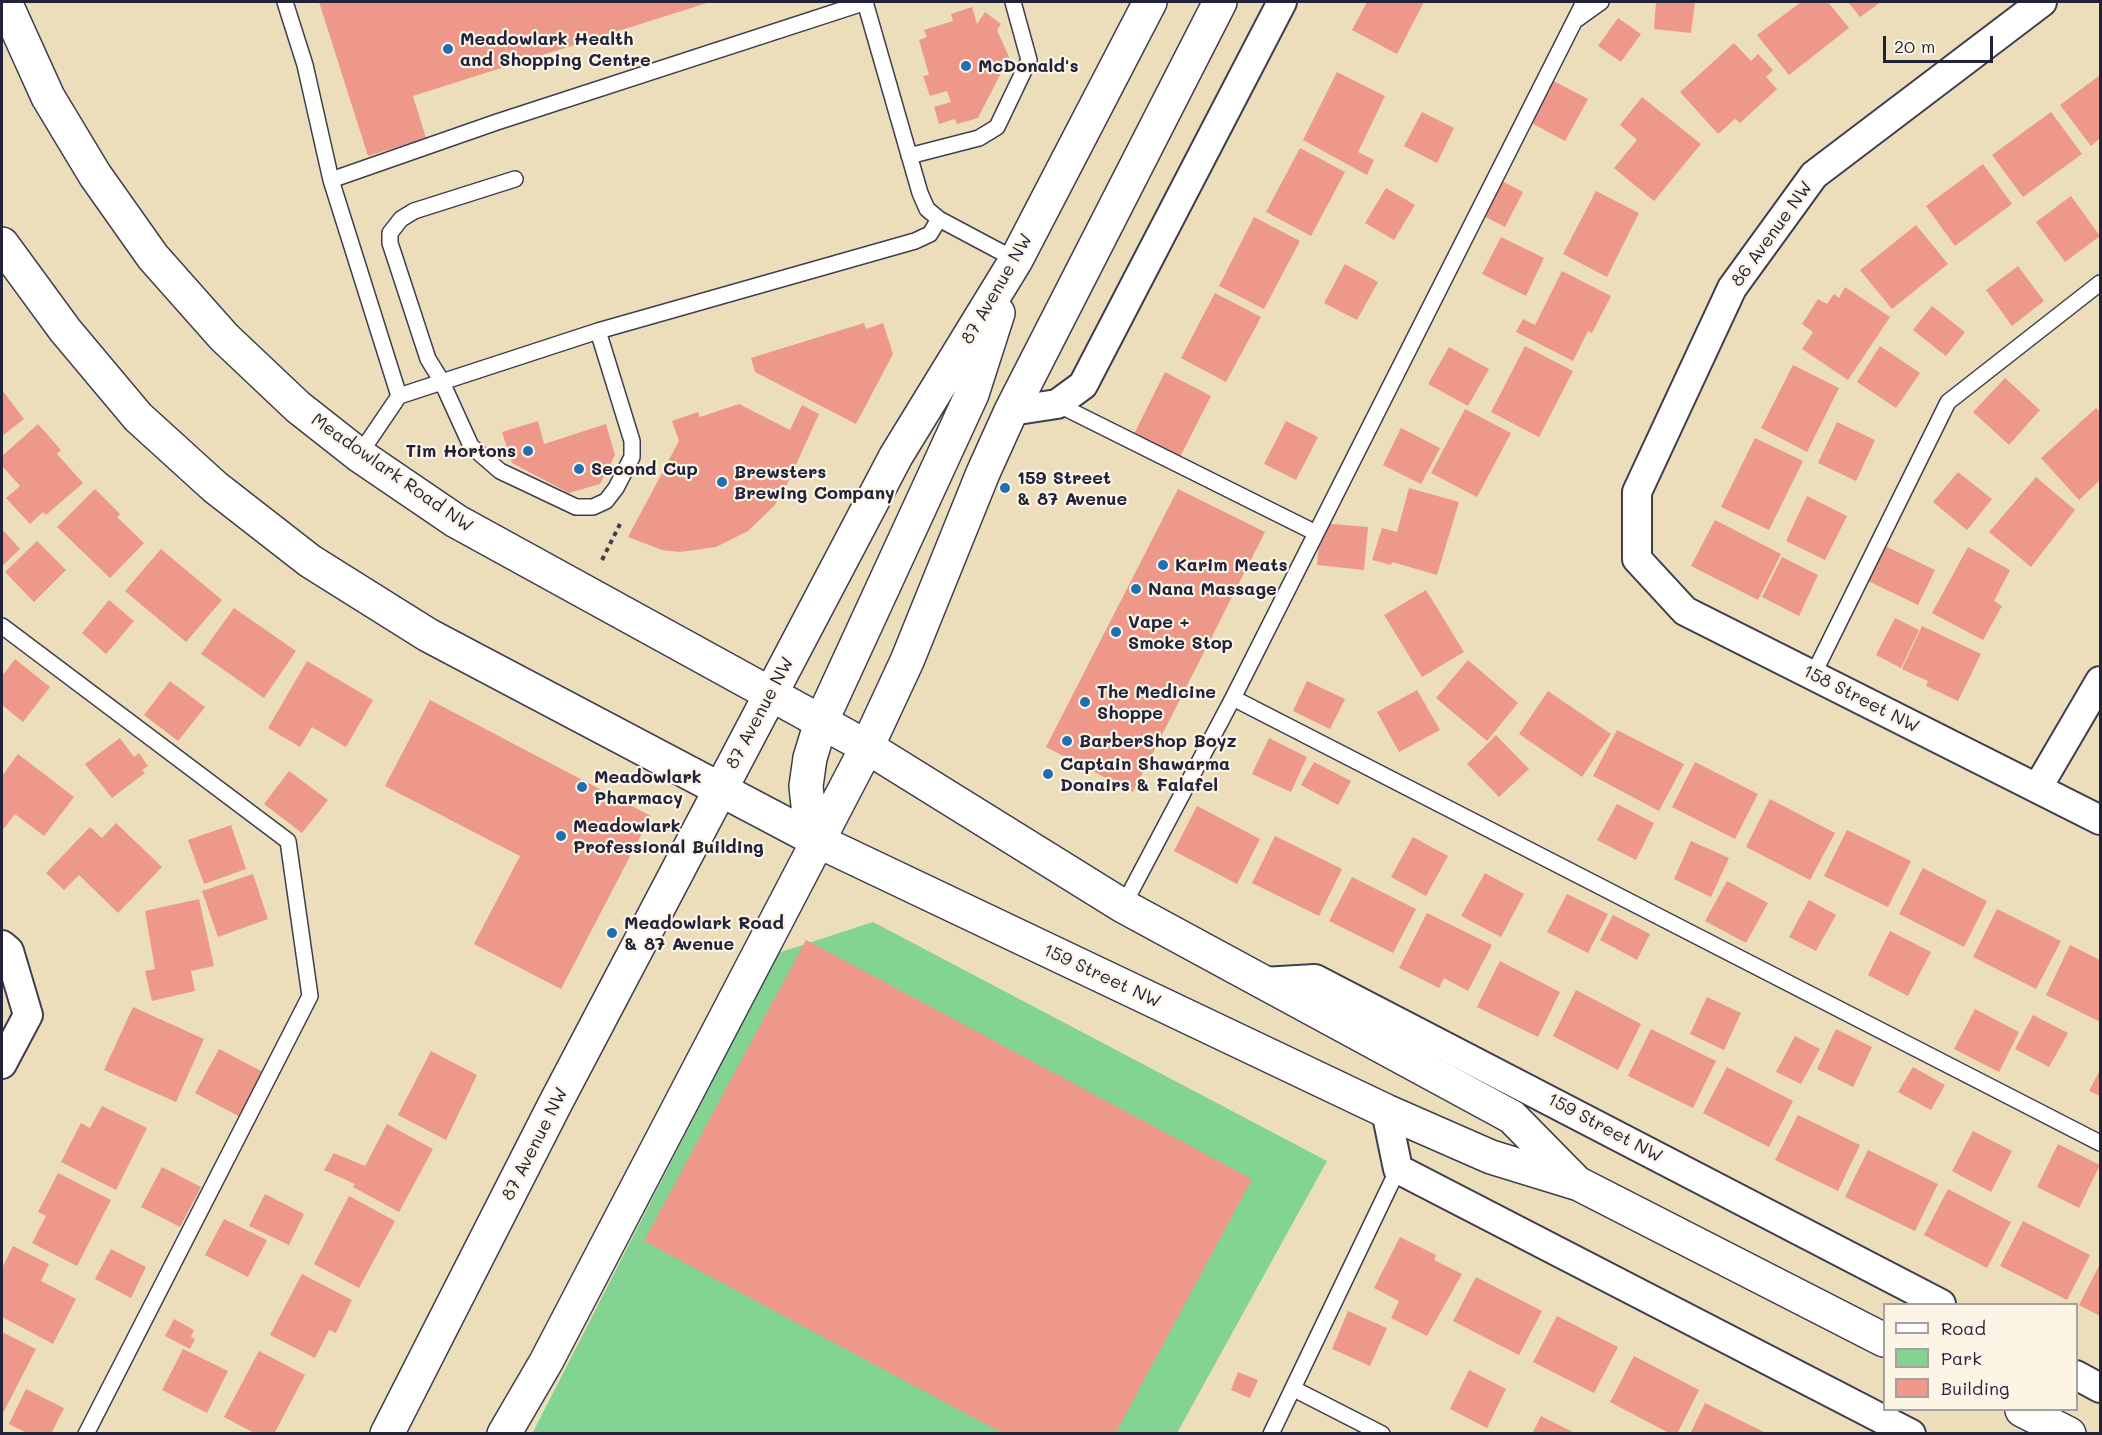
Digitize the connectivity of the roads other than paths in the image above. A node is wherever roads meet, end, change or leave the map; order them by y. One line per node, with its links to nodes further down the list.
1 (5, 2): 24 (main road, Meadowlark Road NW)
2 (285, 2): 14 (lane)
3 (866, 2): 12 (lane); 14 (lane)
4 (1013, 2): 12 (lane)
5 (1150, 2): 17 (main road, 87 Avenue NW)
6 (1220, 2): 23 (main road)
7 (1282, 2): 22 (street)
8 (1584, 2): 11 (lane)
9 (1601, 2): 11 (lane)
10 (2042, 2): 26 (street, 86 Avenue NW)
11 (1574, 22): 25 (lane)
12 (909, 156): 15 (lane)
13 (515, 179): 20 (lane)
14 (331, 180): 21 (lane)
15 (939, 219): 17 (lane); 19 (lane)
16 (2, 244): 35 (main road)
17 (1016, 260): 30 (main road, 87 Avenue NW); 32 (main road)
18 (2100, 282): 28 (lane)
19 (598, 331): 20 (lane); 20 (lane)
20 (441, 380): 21 (lane)
21 (399, 396): 24 (lane)
22 (1057, 404): 23 (street); 25 (lane)
23 (1011, 411): 33 (main road)
24 (359, 455): 30 (main road, Meadowlark Road NW)
25 (1314, 532): 31 (lane)
26 (1636, 559): 28 (street, 158 Street NW)
27 (2, 626): 52 (lane)
28 (1813, 675): 34 (street, 158 Street NW)
29 (2100, 681): 34 (street)
30 (771, 693): 32 (main road, Meadowlark Road NW); 35 (main road, 87 Avenue NW)
31 (1233, 698): 38 (lane); 43 (lane)
32 (821, 722): 33 (main road, Meadowlark Road NW); 37 (main road)
33 (867, 747): 37 (main road); 38 (main road, 159 Street NW)
34 (2038, 787): 36 (street, 158 Street NW)
35 (720, 789): 37 (main road); 53 (main road, 87 Avenue NW)
36 (2100, 820)
37 (818, 841): 42 (main road, 159 Street NW); 54 (main road)
38 (1123, 906): 40 (main road, 159 Street NW)
39 (2, 945): 41 (street)
40 (1262, 982): 45 (main road, 159 Street NW); 46 (street, 159 Street NW)
41 (2, 1064)
42 (1386, 1111): 44 (street); 45 (main road, 159 Street NW)
43 (2100, 1143)
44 (1398, 1169): 50 (lane); 57 (street)
45 (1579, 1184): 47 (main road, 159 Street NW)
46 (1937, 1303)
47 (1883, 1339)
48 (2078, 1376): 49 (street)
49 (2100, 1388)
50 (1294, 1389): 55 (lane); 56 (lane)
51 (2024, 1411): 58 (main road)
52 (86, 1434)
53 (387, 1434)
54 (504, 1434)
55 (1271, 1434)
56 (1382, 1434)
57 (1911, 1434)
58 (2069, 1434)

